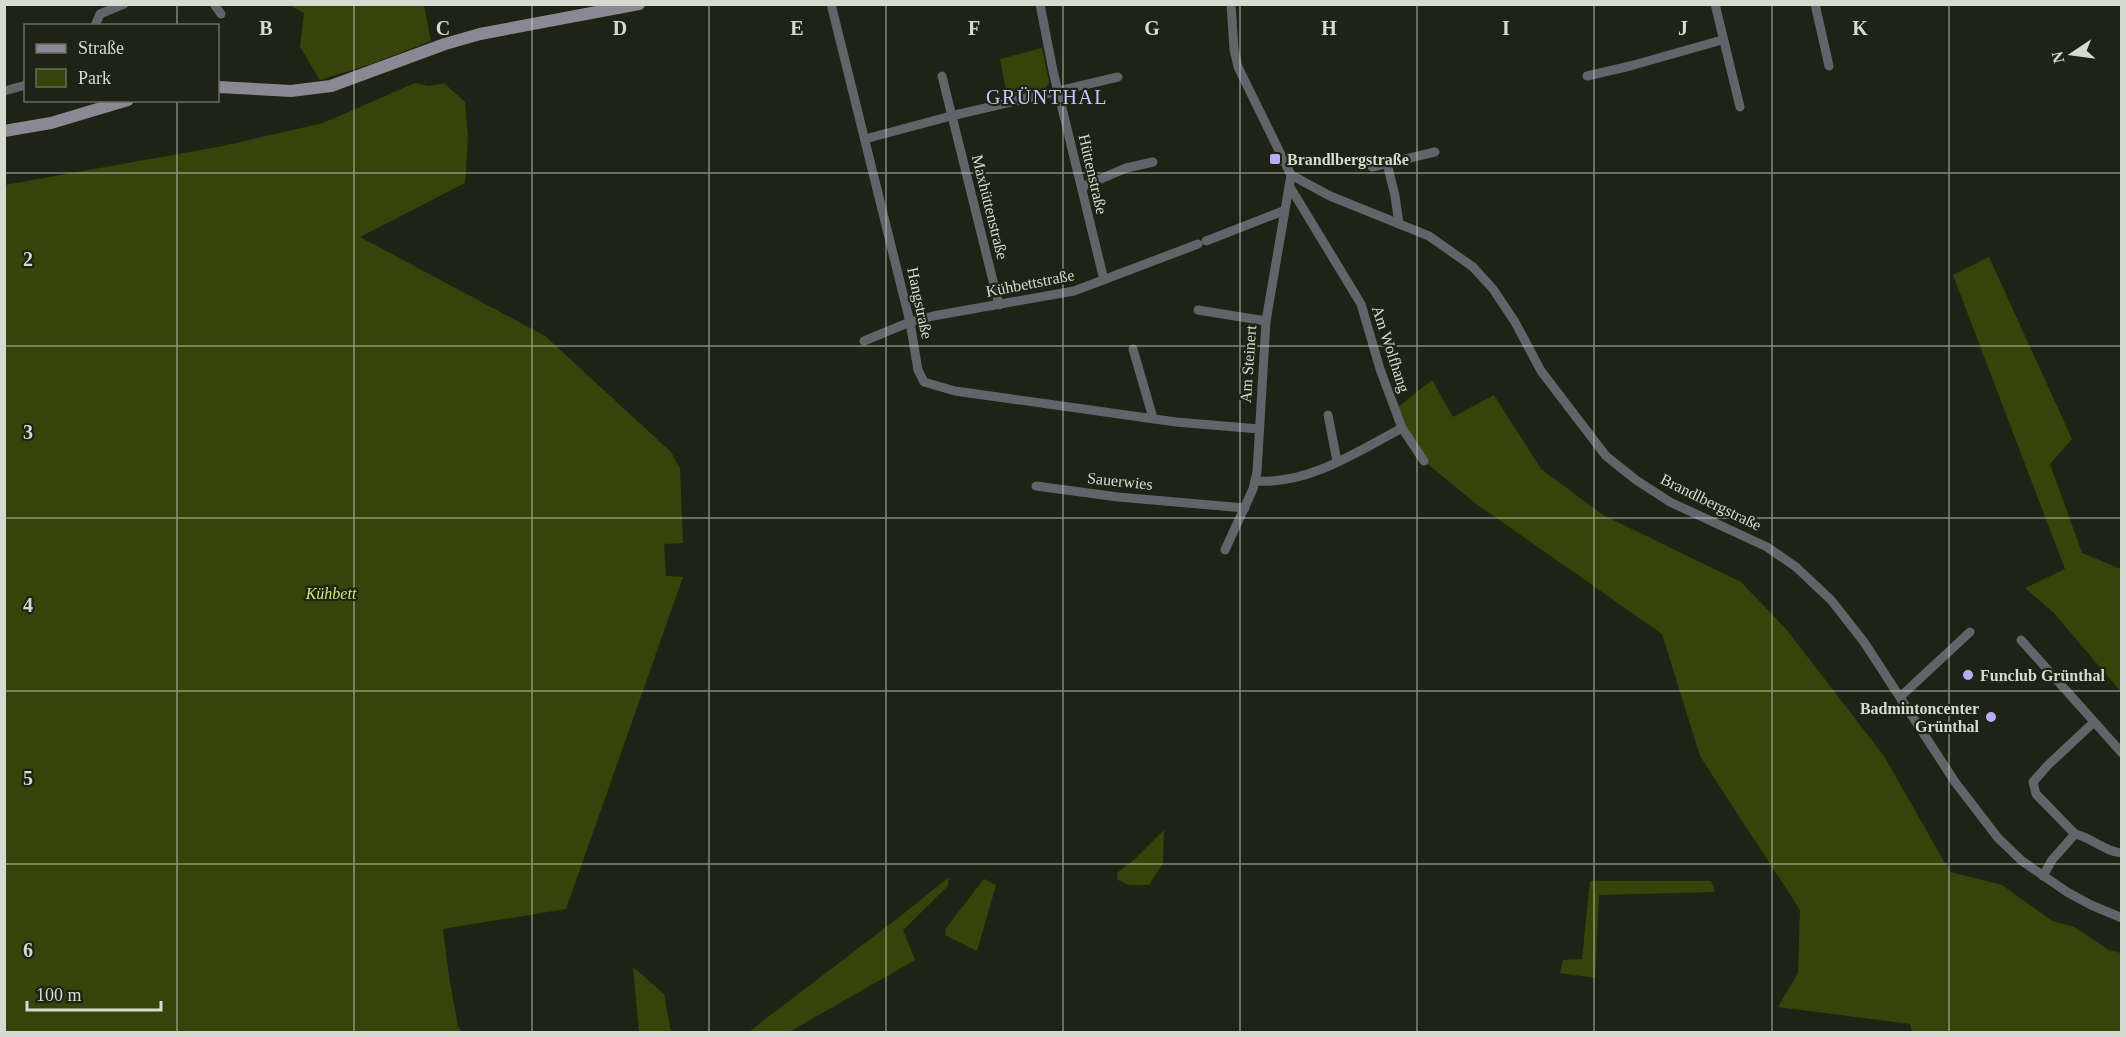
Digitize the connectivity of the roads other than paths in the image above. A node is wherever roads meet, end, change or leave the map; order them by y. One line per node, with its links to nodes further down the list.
1 (124, 4): 10 (street)
2 (214, 4): 9 (street)
3 (639, 4): 17 (street)
4 (1040, 4): 18 (street, Hüttenstraße)
5 (1231, 4): 29 (street)
6 (1715, 4): 11 (street)
7 (1815, 4): 12 (street)
8 (832, 5): 24 (street, Hangstraße)
9 (220, 14)
10 (96, 24)
11 (1722, 40): 14 (street); 21 (street)
12 (1829, 66)
13 (942, 76): 22 (street, Maxhüttenstraße)
14 (1587, 76)
15 (1118, 77): 18 (street)
16 (24, 86): 19 (street)
17 (219, 87)
18 (1058, 91): 22 (street); 31 (street, Hüttenstraße)
19 (4, 92)
20 (124, 102): 23 (street)
21 (1740, 107)
22 (951, 116): 24 (street); 35 (street, Maxhüttenstraße)
23 (4, 132)
24 (865, 139): 38 (street, Hangstraße)
25 (1435, 152): 27 (street)
26 (1153, 162): 31 (street)
27 (1387, 163): 28 (street); 33 (street)
28 (1372, 167)
29 (1291, 175): 30 (street, Am Steinert); 33 (street, Brandlbergstraße)
30 (1290, 186): 32 (street, Am Steinert); 43 (street, Am Wolfhang)
31 (1082, 187): 34 (street, Hüttenstraße)
32 (1283, 211): 34 (street, Kühbettstraße); 37 (street, Am Steinert)
33 (1399, 224): 53 (street, Brandlbergstraße)
34 (1104, 280): 35 (street, Kühbettstraße)
35 (999, 305): 38 (street, Kühbettstraße)
36 (1197, 310): 37 (street)
37 (1266, 321): 44 (street, Am Steinert)
38 (910, 322): 39 (street, Kühbettstraße); 42 (street, Hangstraße)
39 (864, 341)
40 (1133, 349): 42 (street)
41 (1328, 415): 45 (street)
42 (1153, 418): 44 (street, Hangstraße)
43 (1402, 428): 45 (street); 46 (street, Am Wolfhang)
44 (1259, 429): 47 (street, Am Steinert)
45 (1337, 461): 47 (street)
46 (1424, 461)
47 (1255, 481): 49 (street, Am Steinert)
48 (1036, 486): 49 (street, Sauerwies)
49 (1245, 508): 50 (street, Am Steinert)
50 (1225, 550)
51 (1970, 632): 53 (street)
52 (2021, 640): 54 (street)
53 (1900, 697): 58 (street, Brandlbergstraße)
54 (2094, 722): 55 (street); 56 (street)
55 (2121, 753)
56 (2075, 834): 57 (street); 58 (street)
57 (2121, 853)
58 (2043, 876): 59 (street, Brandlbergstraße)
59 (2121, 918)

